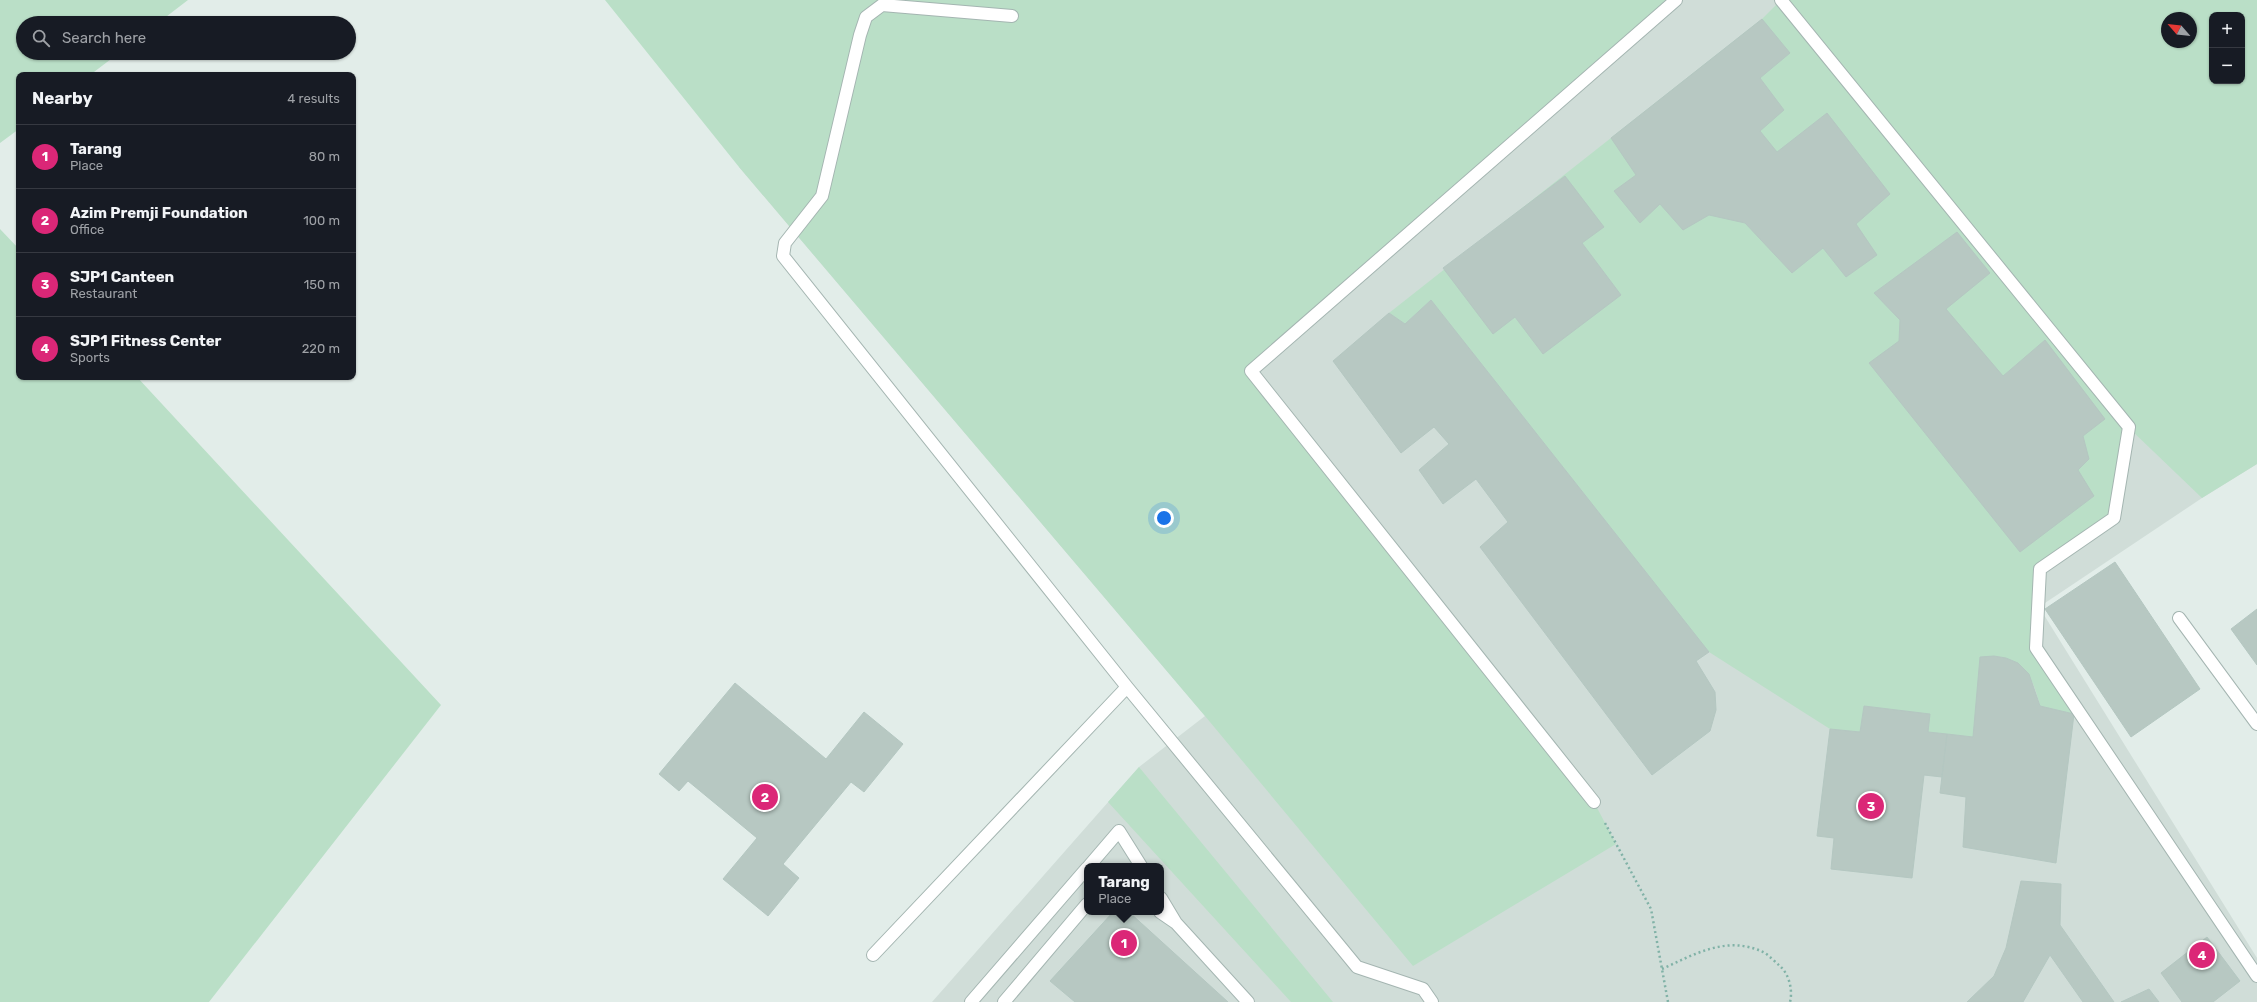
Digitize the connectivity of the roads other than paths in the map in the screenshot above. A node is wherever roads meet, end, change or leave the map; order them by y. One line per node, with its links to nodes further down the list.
1 (1676, 0): 7 (street)
2 (1781, 0): 16 (street)
3 (1012, 16): 5 (street)
4 (2179, 618): 6 (street)
5 (1127, 687): 15 (street); 20 (street)
6 (2257, 724)
7 (1594, 802)
8 (1091, 863): 9 (street)
9 (1139, 863)
10 (1084, 872): 17 (street)
11 (1164, 903): 14 (street)
12 (1084, 908): 18 (street)
13 (1164, 915): 14 (street)
14 (1176, 923): 19 (street)
15 (873, 955)
16 (2257, 976)
17 (971, 1002)
18 (1004, 1002)
19 (1248, 1002)
20 (1432, 1002)

